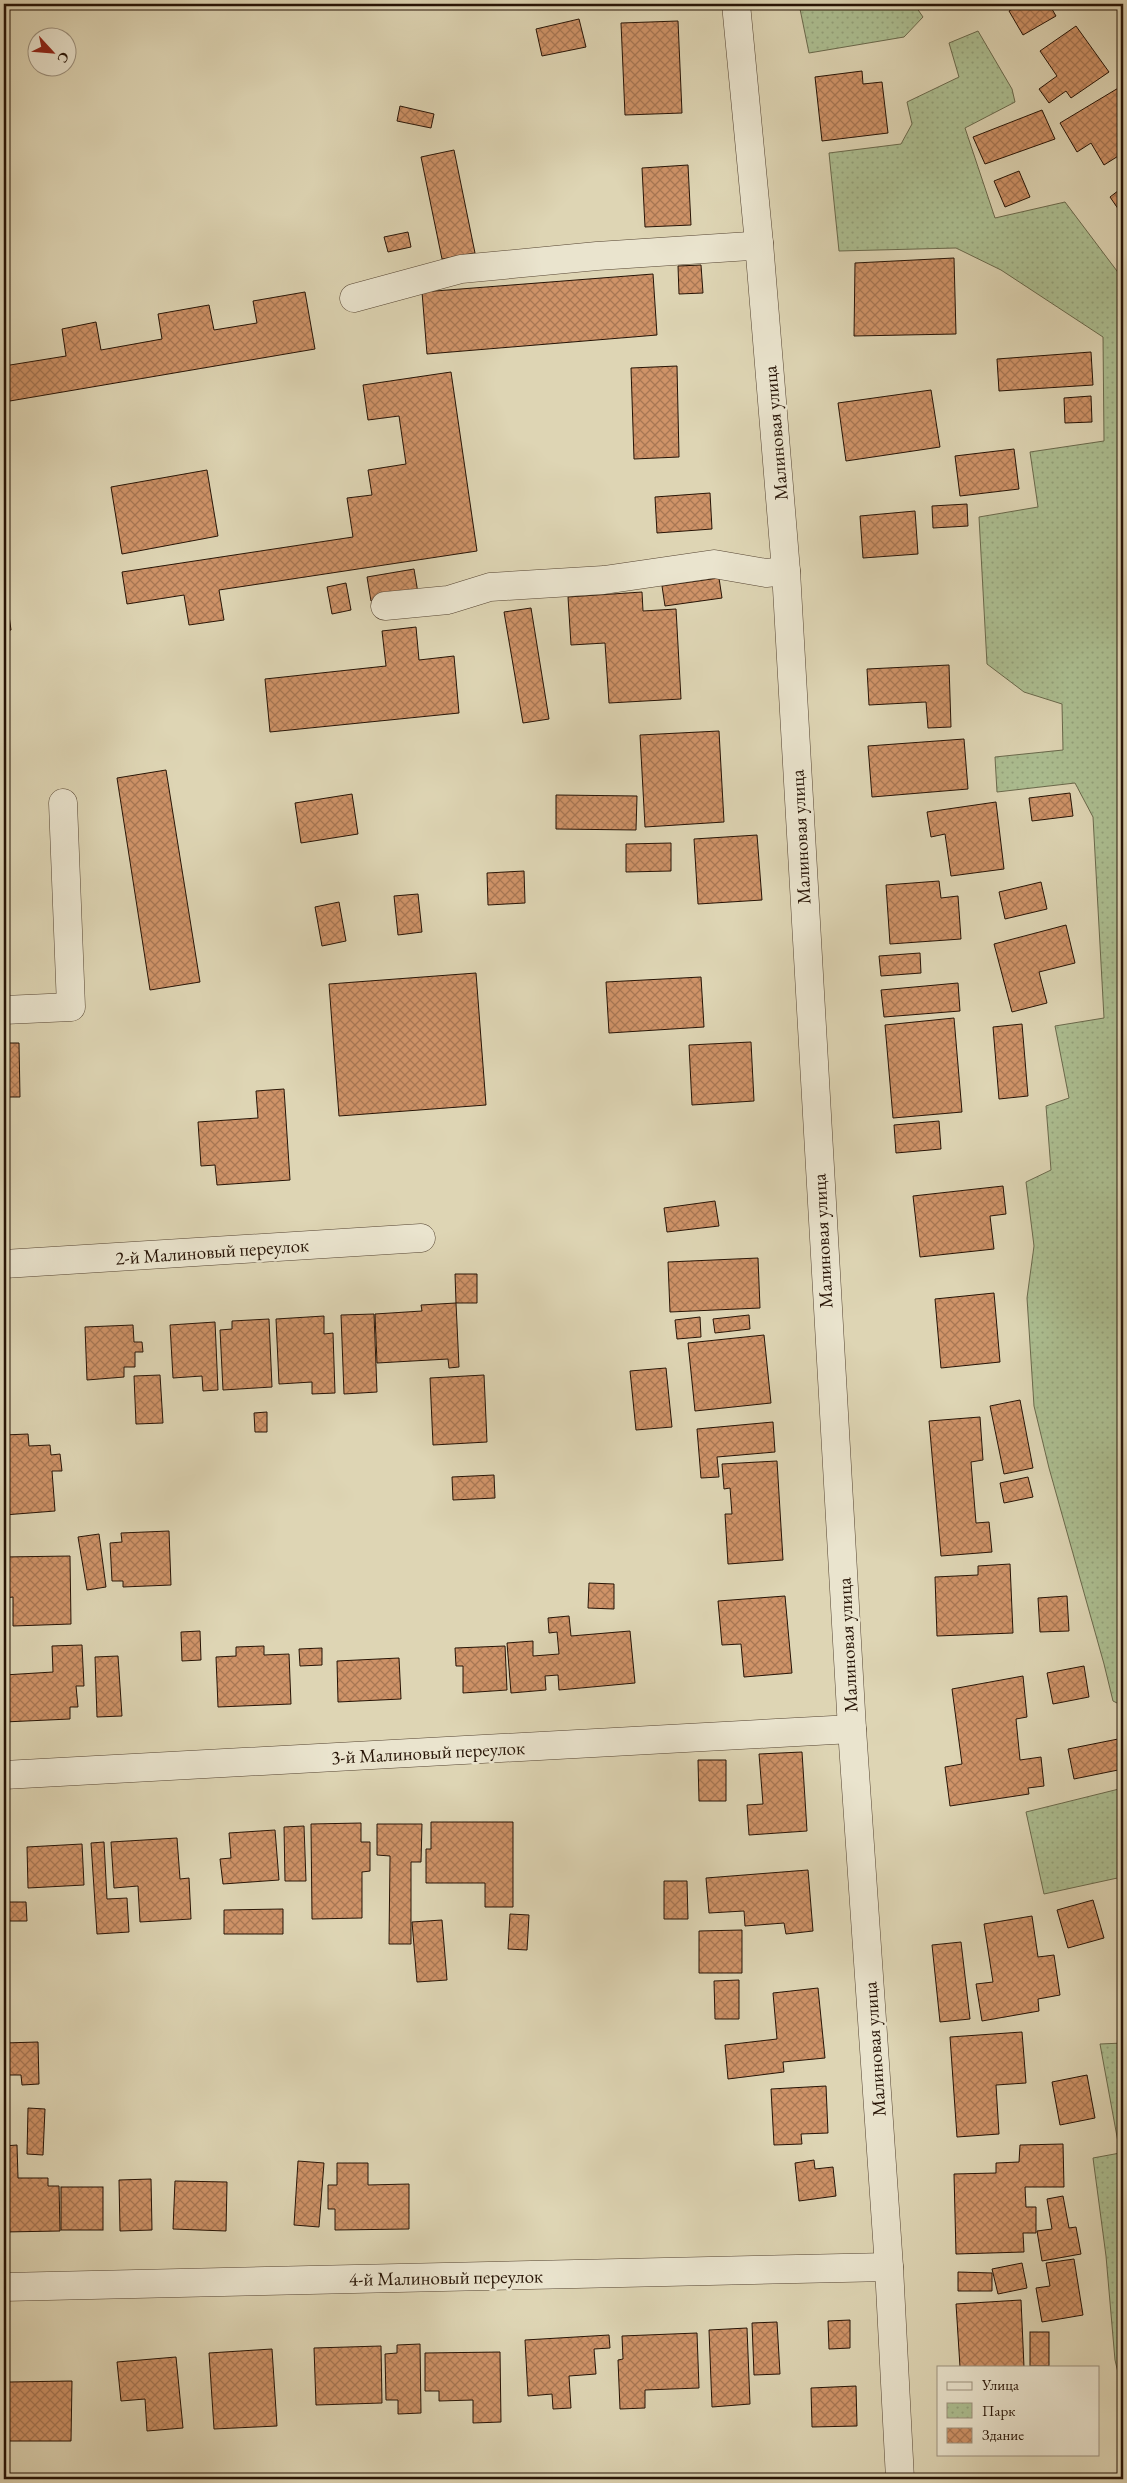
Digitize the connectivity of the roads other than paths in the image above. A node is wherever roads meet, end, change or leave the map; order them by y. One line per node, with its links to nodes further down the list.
1 (736, 4): 2 (street, Малиновая улица)
2 (759, 243): 3 (street); 4 (street, Малиновая улица)
3 (354, 298)
4 (786, 571): 5 (street); 10 (street, Малиновая улица)
5 (385, 606)
6 (63, 803): 7 (street)
7 (4, 1010)
8 (421, 1238): 9 (street, 2-й Малиновый переулок)
9 (4, 1264)
10 (852, 1730): 11 (street, 3-й Малиновый переулок); 12 (street, Малиновая улица)
11 (4, 1775)
12 (889, 2267): 13 (street, 4-й Малиновый переулок); 14 (street, Малиновая улица)
13 (4, 2287)
14 (900, 2479)

